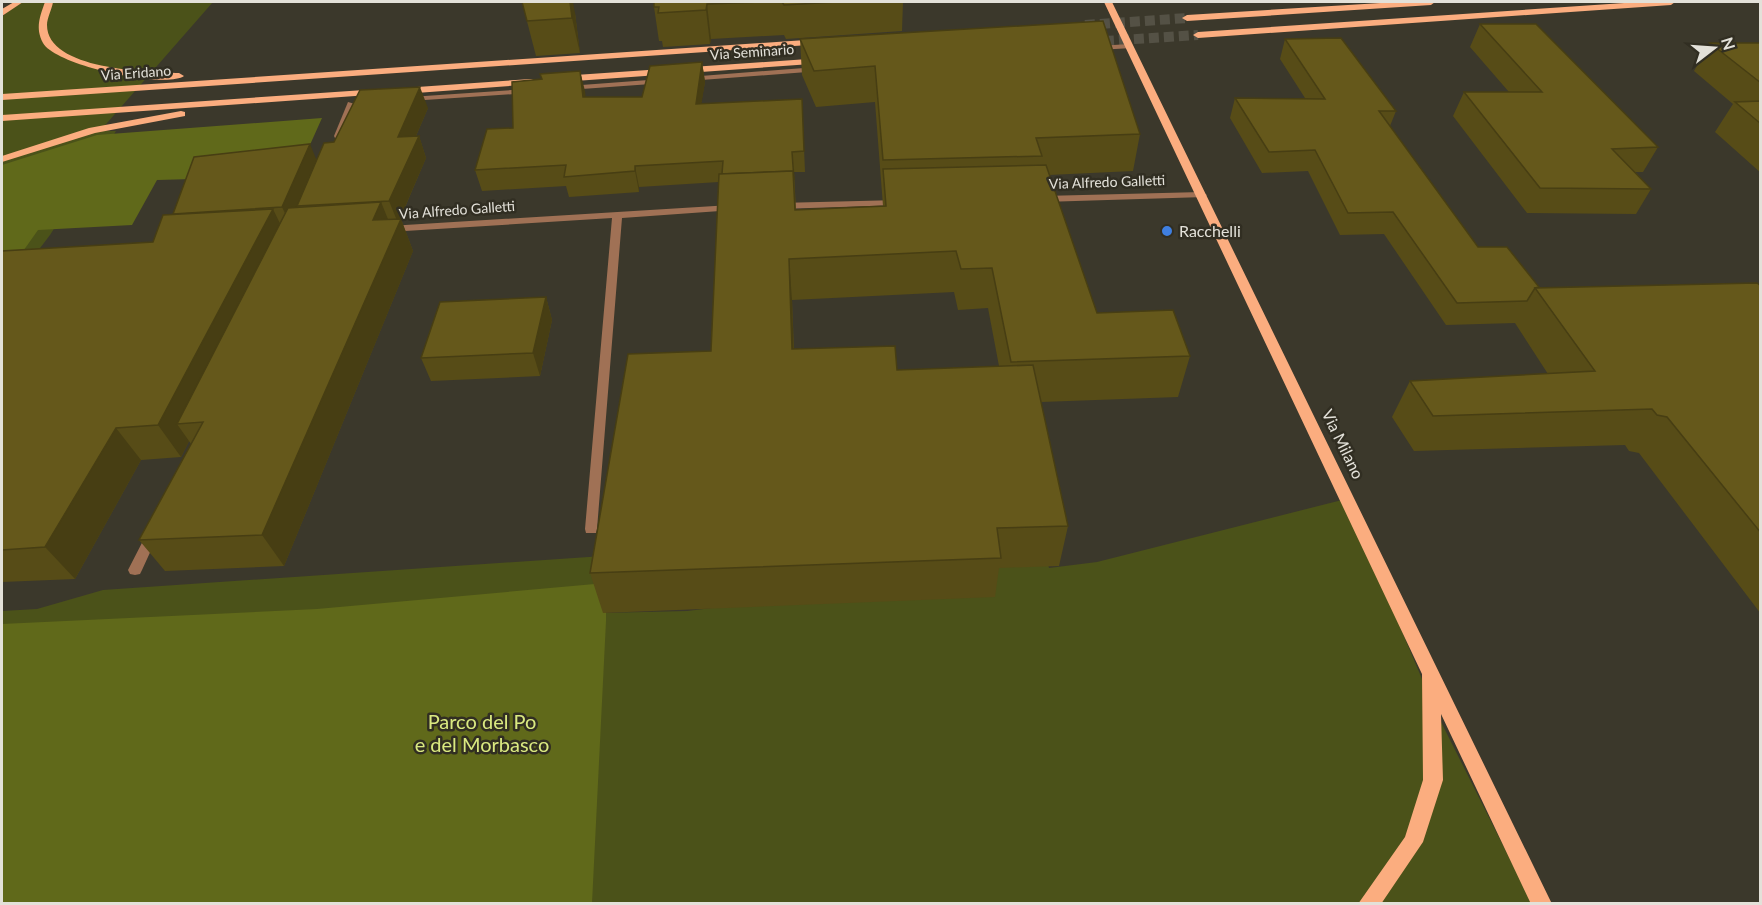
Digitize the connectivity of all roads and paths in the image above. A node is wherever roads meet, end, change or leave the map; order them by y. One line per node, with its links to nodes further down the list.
1 (20, 2): 6 (main road)
2 (49, 2): 13 (main road)
3 (1108, 2): 10 (main road, Via Milano)
4 (1431, 2): 7 (main road)
5 (1671, 2): 8 (main road)
6 (2, 14)
7 (1187, 18)
8 (1198, 35)
9 (835, 41): 13 (main road, Via Seminario)
10 (1130, 46): 11 (street); 23 (main road, Via Milano)
11 (1082, 49)
12 (832, 64): 14 (street); 18 (main road, Via Seminario)
13 (272, 78): 16 (main road, Via Eridano)
14 (563, 88)
15 (540, 90): 17 (street)
16 (2, 97)
17 (398, 100)
18 (258, 101): 20 (main road); 22 (main road)
19 (387, 101): 21 (street)
20 (2, 118)
21 (333, 147)
22 (2, 159)
23 (1202, 195): 24 (street, Via Alfredo Galletti); 33 (main road, Via Milano)
24 (1035, 199)
25 (915, 202): 26 (street)
26 (771, 206)
27 (747, 207): 28 (street, Via Alfredo Galletti)
28 (617, 215): 29 (street, Via Alfredo Galletti); 31 (street)
29 (380, 229)
30 (155, 528): 32 (street)
31 (591, 529)
32 (135, 570)
33 (1431, 669): 34 (main road); 35 (main road, Via Milano)
34 (1368, 903)
35 (1542, 903)

